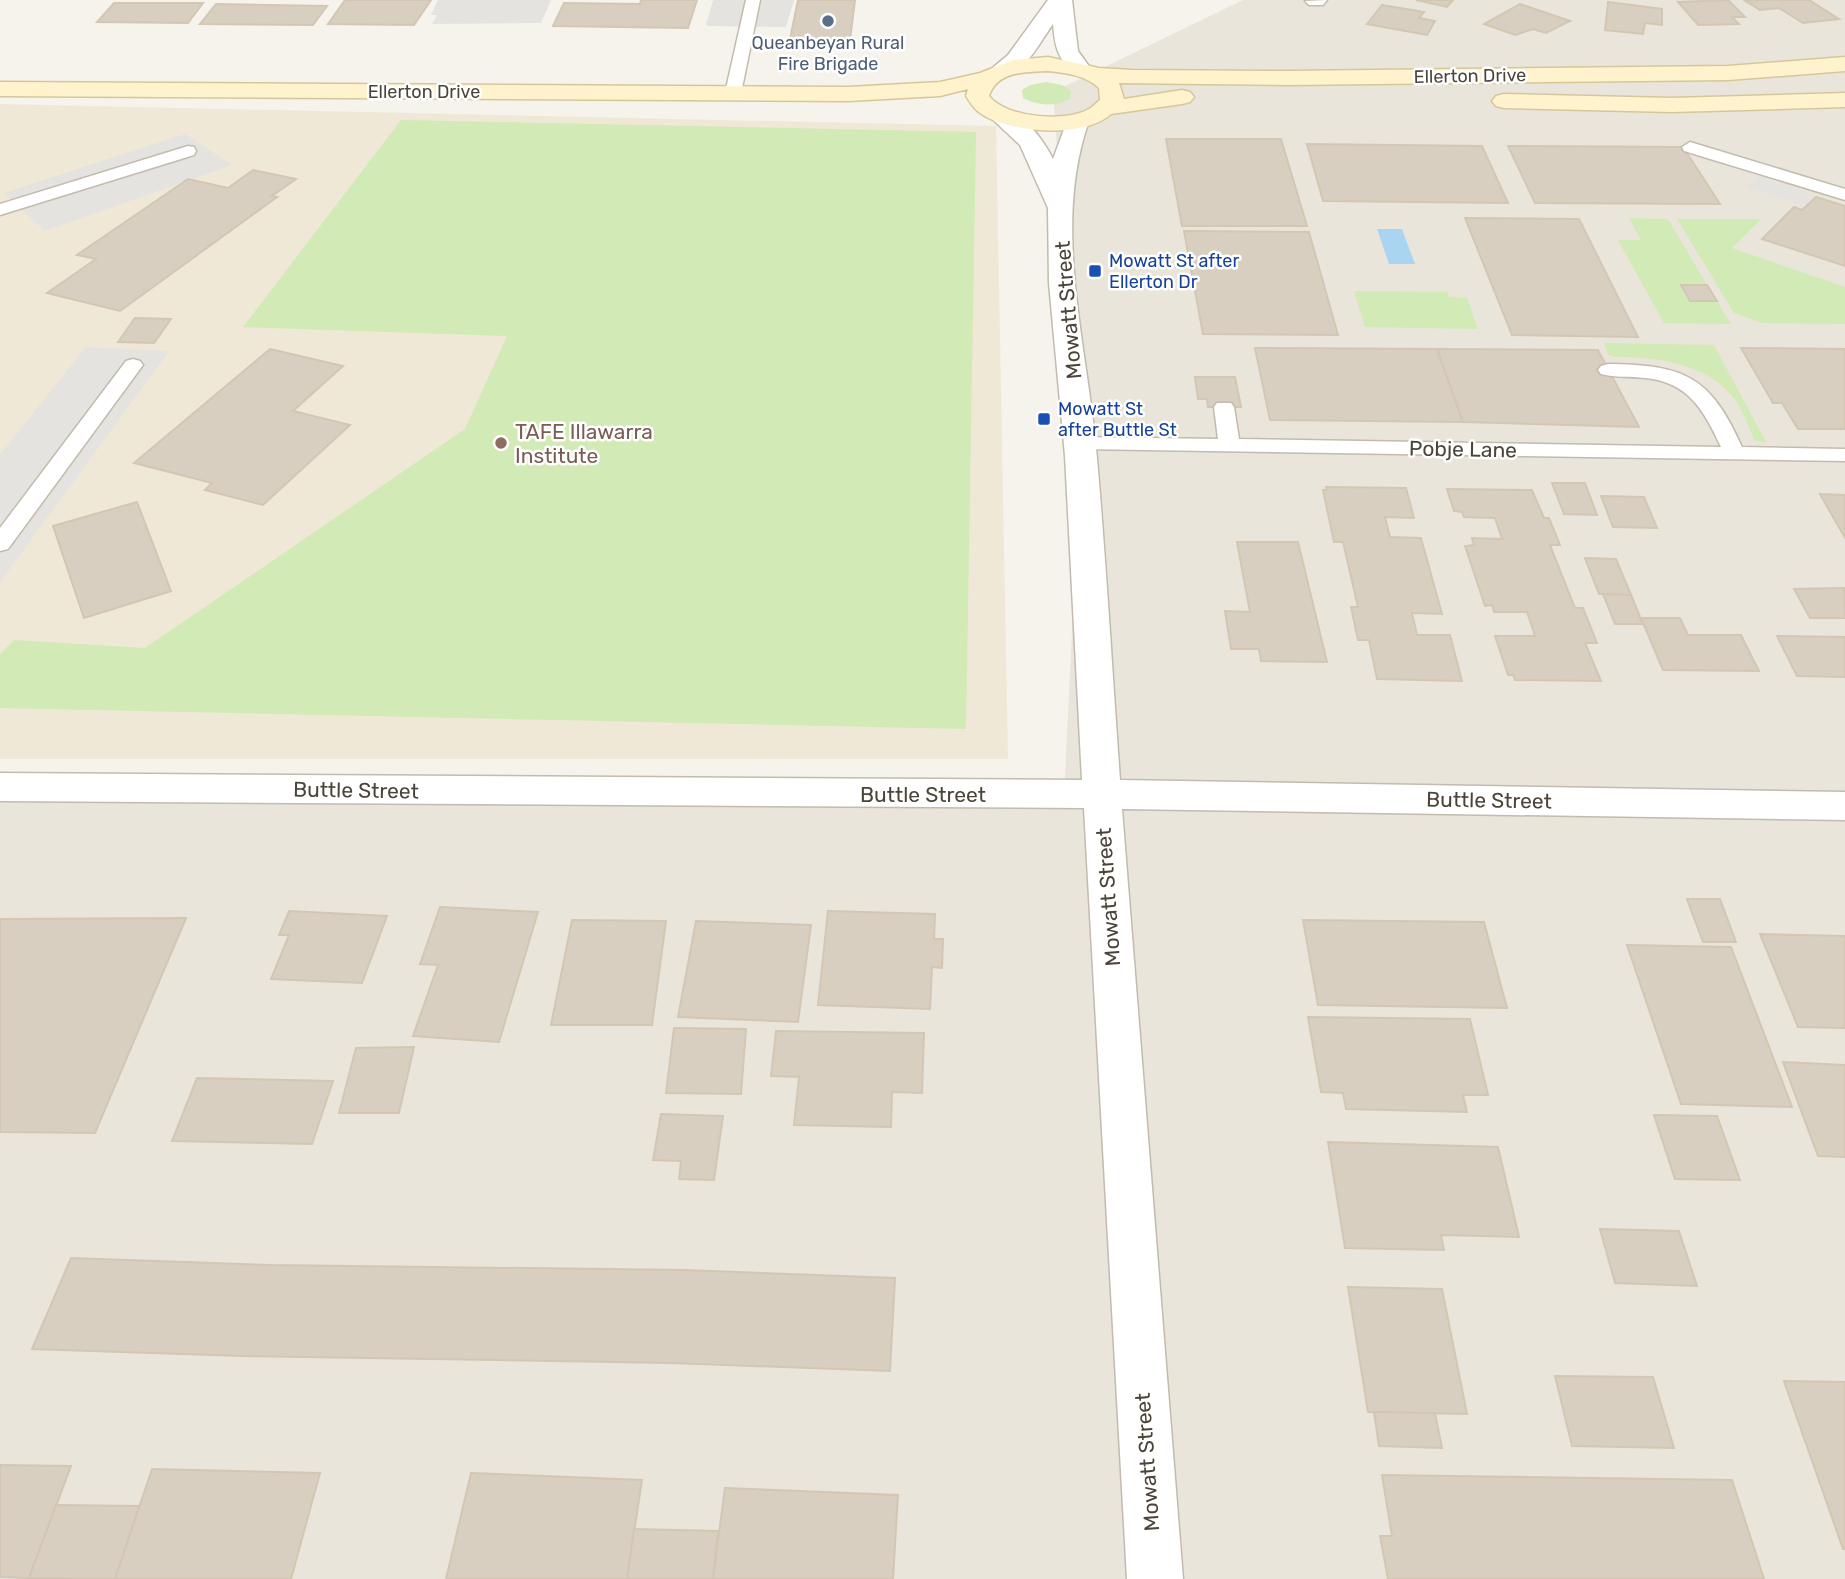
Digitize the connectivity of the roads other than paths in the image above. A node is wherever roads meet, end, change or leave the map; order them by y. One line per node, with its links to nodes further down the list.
1 (753, 0): 7 (lane)
2 (1060, 0): 4 (street); 5 (street)
3 (1845, 64): 4 (main road, Ellerton Drive)
4 (1087, 72): 5 (main road, Ellerton Drive); 12 (main road)
5 (993, 74): 8 (main road, Ellerton Drive); 13 (main road)
6 (0, 89): 7 (main road, Ellerton Drive)
7 (733, 93): 8 (main road, Ellerton Drive)
8 (848, 94): 13 (main road, Ellerton Drive)
9 (1442, 99): 12 (main road, Ellerton Drive)
10 (1483, 100): 11 (main road, Ellerton Drive)
11 (1845, 100)
12 (1107, 108): 14 (main road, Ellerton Drive)
13 (996, 114): 14 (main road, Ellerton Drive); 19 (street, Mowatt Street)
14 (1077, 121): 19 (street, Mowatt Street)
15 (1690, 147): 17 (lane)
16 (188, 151): 18 (lane)
17 (1845, 195)
18 (0, 210)
19 (1059, 214): 23 (street, Mowatt Street)
20 (133, 365): 27 (lane)
21 (1608, 370): 25 (lane)
22 (1224, 407): 24 (lane)
23 (1081, 443): 24 (lane, Pobje Lane); 29 (street, Mowatt Street)
24 (1230, 446): 25 (lane, Pobje Lane)
25 (1734, 453): 26 (lane, Pobje Lane)
26 (1845, 455)
27 (0, 544)
28 (0, 787): 29 (street, Buttle Street)
29 (1101, 794): 30 (street, Buttle Street); 31 (street, Mowatt Street)
30 (1845, 806)
31 (1155, 1579)

